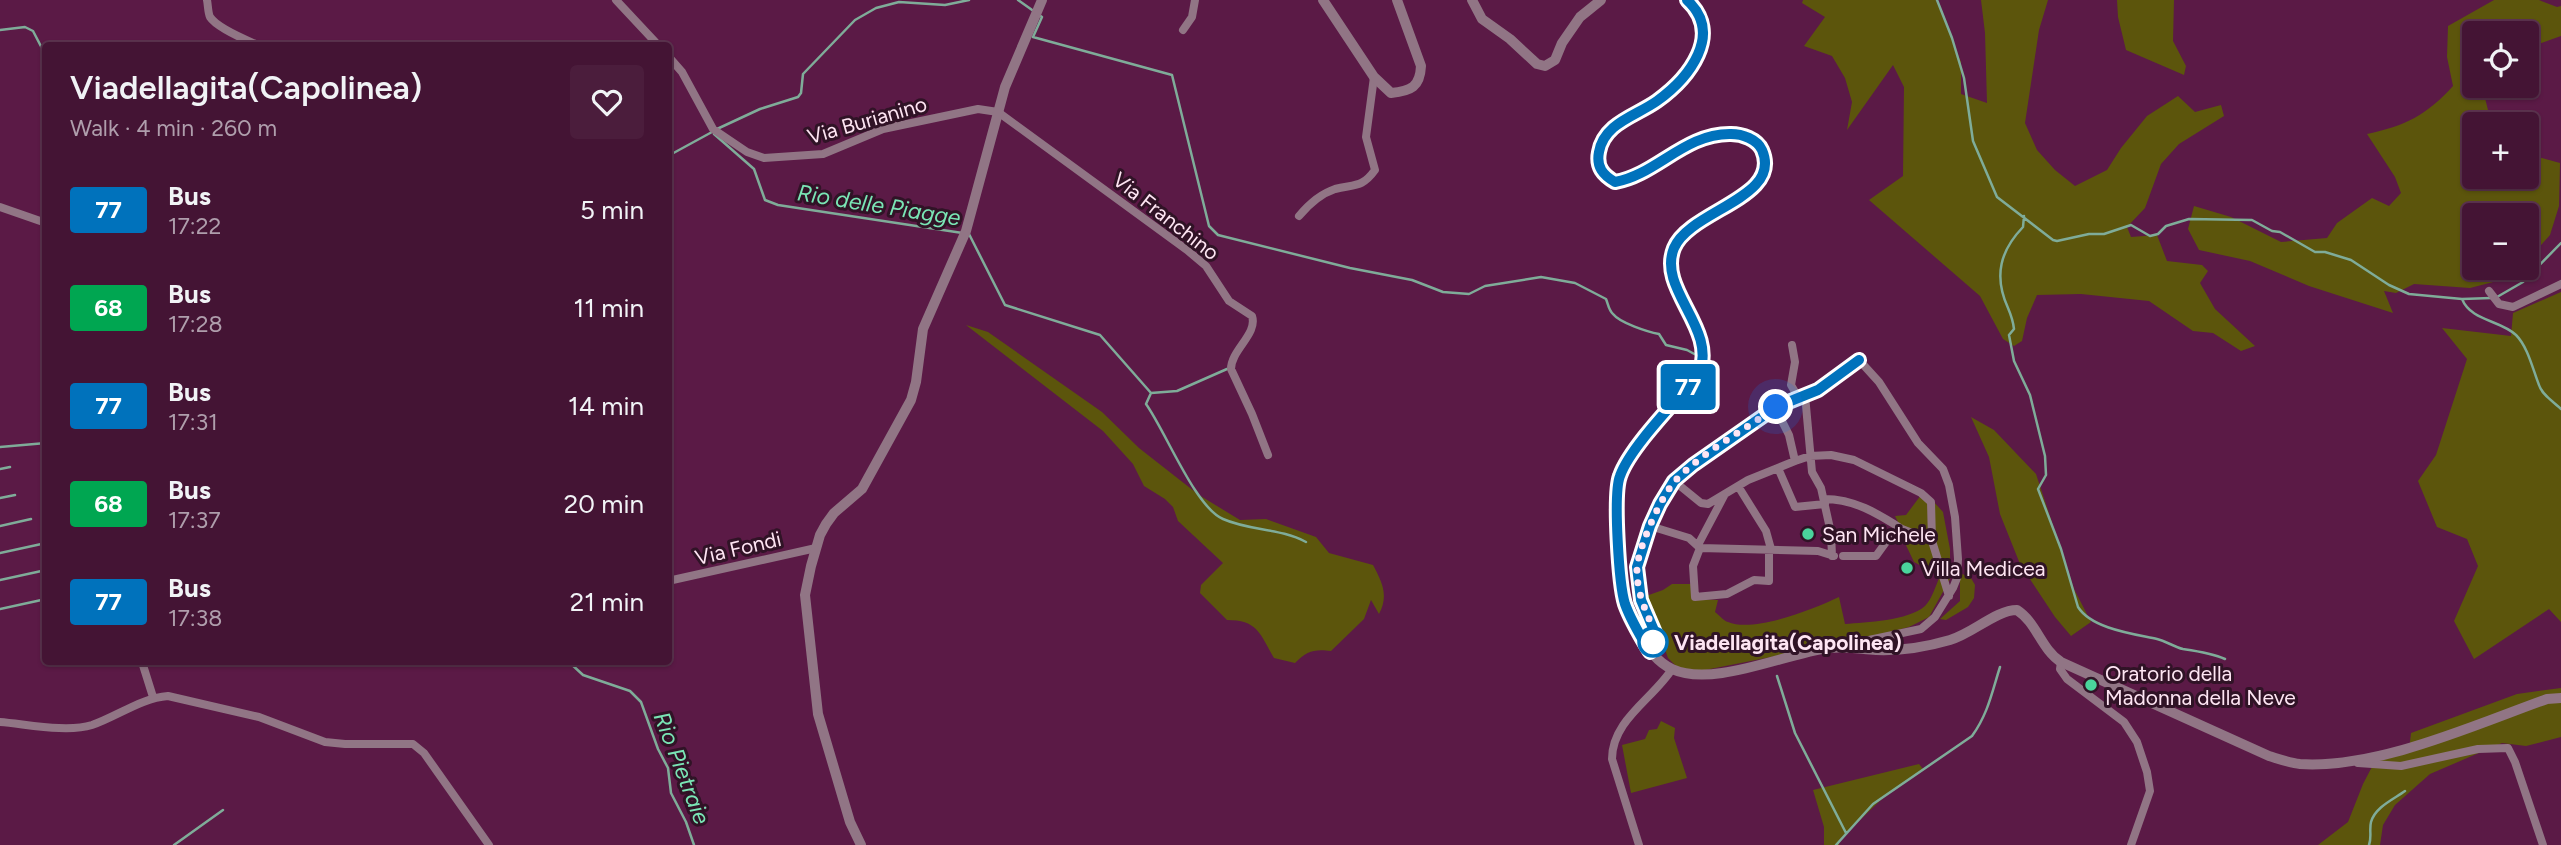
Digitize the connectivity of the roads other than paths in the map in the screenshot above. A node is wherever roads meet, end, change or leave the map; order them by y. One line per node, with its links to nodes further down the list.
1 (207, 0): 11 (street)
2 (616, 0): 12 (street)
3 (1042, 0): 15 (street)
4 (1195, 0): 10 (street)
5 (1323, 0): 14 (street)
6 (1396, 0): 14 (street)
7 (1472, 0): 8 (street)
8 (1601, 0)
9 (1687, 0): 42 (street)
10 (1183, 30)
11 (251, 42)
12 (655, 42)
13 (672, 61): 15 (street, Via Burianino)
14 (1374, 77): 17 (street)
15 (998, 112): 24 (street, Via Franchino); 36 (street)
16 (0, 207): 18 (street)
17 (1299, 216)
18 (42, 222)
19 (2561, 284): 20 (street)
20 (2489, 291)
21 (1792, 345): 22 (street)
22 (1801, 396): 23 (street); 25 (street); 40 (street)
23 (1776, 407): 26 (street); 28 (street)
24 (1268, 455)
25 (1810, 456): 26 (street); 31 (street); 34 (street)
26 (1795, 461): 27 (street)
27 (1778, 468): 29 (street); 31 (street)
28 (1674, 481): 30 (street); 32 (street)
29 (1738, 486): 30 (street); 37 (street)
30 (1725, 494): 35 (street)
31 (1824, 502): 33 (street); 38 (street)
32 (1650, 526): 35 (street); 42 (street)
33 (1902, 529): 34 (street); 38 (street)
34 (1932, 541): 40 (street)
35 (1699, 547): 37 (street); 37 (street)
36 (816, 548): 39 (street, Via Fondi); 51 (street)
37 (1772, 549): 38 (street)
38 (1836, 556)
39 (672, 581)
40 (1949, 596): 41 (street)
41 (1853, 646): 43 (street); 45 (street)
42 (1650, 652): 45 (street)
43 (2061, 662): 49 (street); 53 (street)
44 (143, 665): 46 (street)
45 (1672, 669): 52 (street)
46 (152, 697): 48 (street); 50 (street)
47 (2561, 698): 49 (street)
48 (0, 722)
49 (2348, 762): 54 (street)
50 (489, 845)
51 (861, 845)
52 (1639, 845)
53 (2131, 845)
54 (2543, 845)

